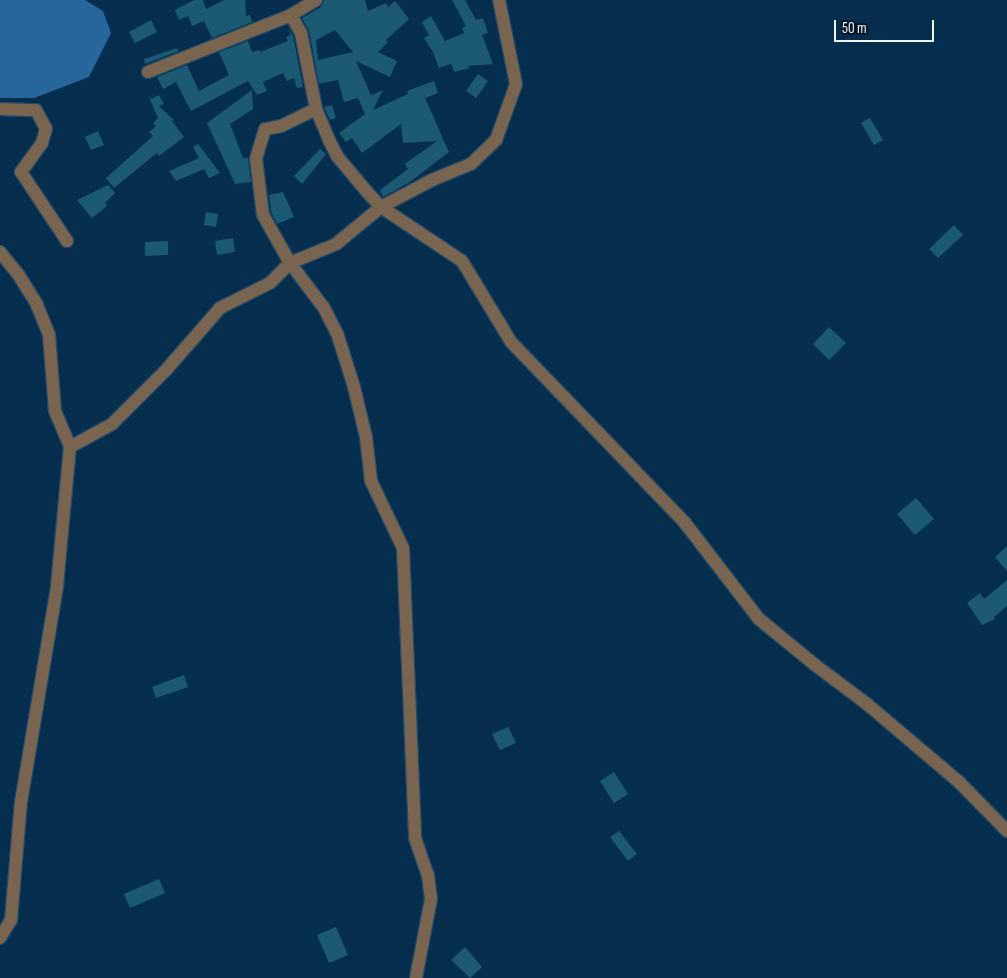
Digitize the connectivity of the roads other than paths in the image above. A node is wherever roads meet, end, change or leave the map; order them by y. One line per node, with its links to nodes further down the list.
1 (316, 0): 3 (street)
2 (499, 0): 7 (street)
3 (291, 15): 4 (street); 6 (street)
4 (148, 72)
5 (0, 109): 8 (street)
6 (316, 109): 7 (street); 10 (street)
7 (382, 207): 10 (street); 12 (street)
8 (67, 241)
9 (0, 252): 11 (street)
10 (290, 263): 11 (street); 14 (street)
11 (70, 447): 13 (street)
12 (1007, 831)
13 (0, 938)
14 (416, 978)

